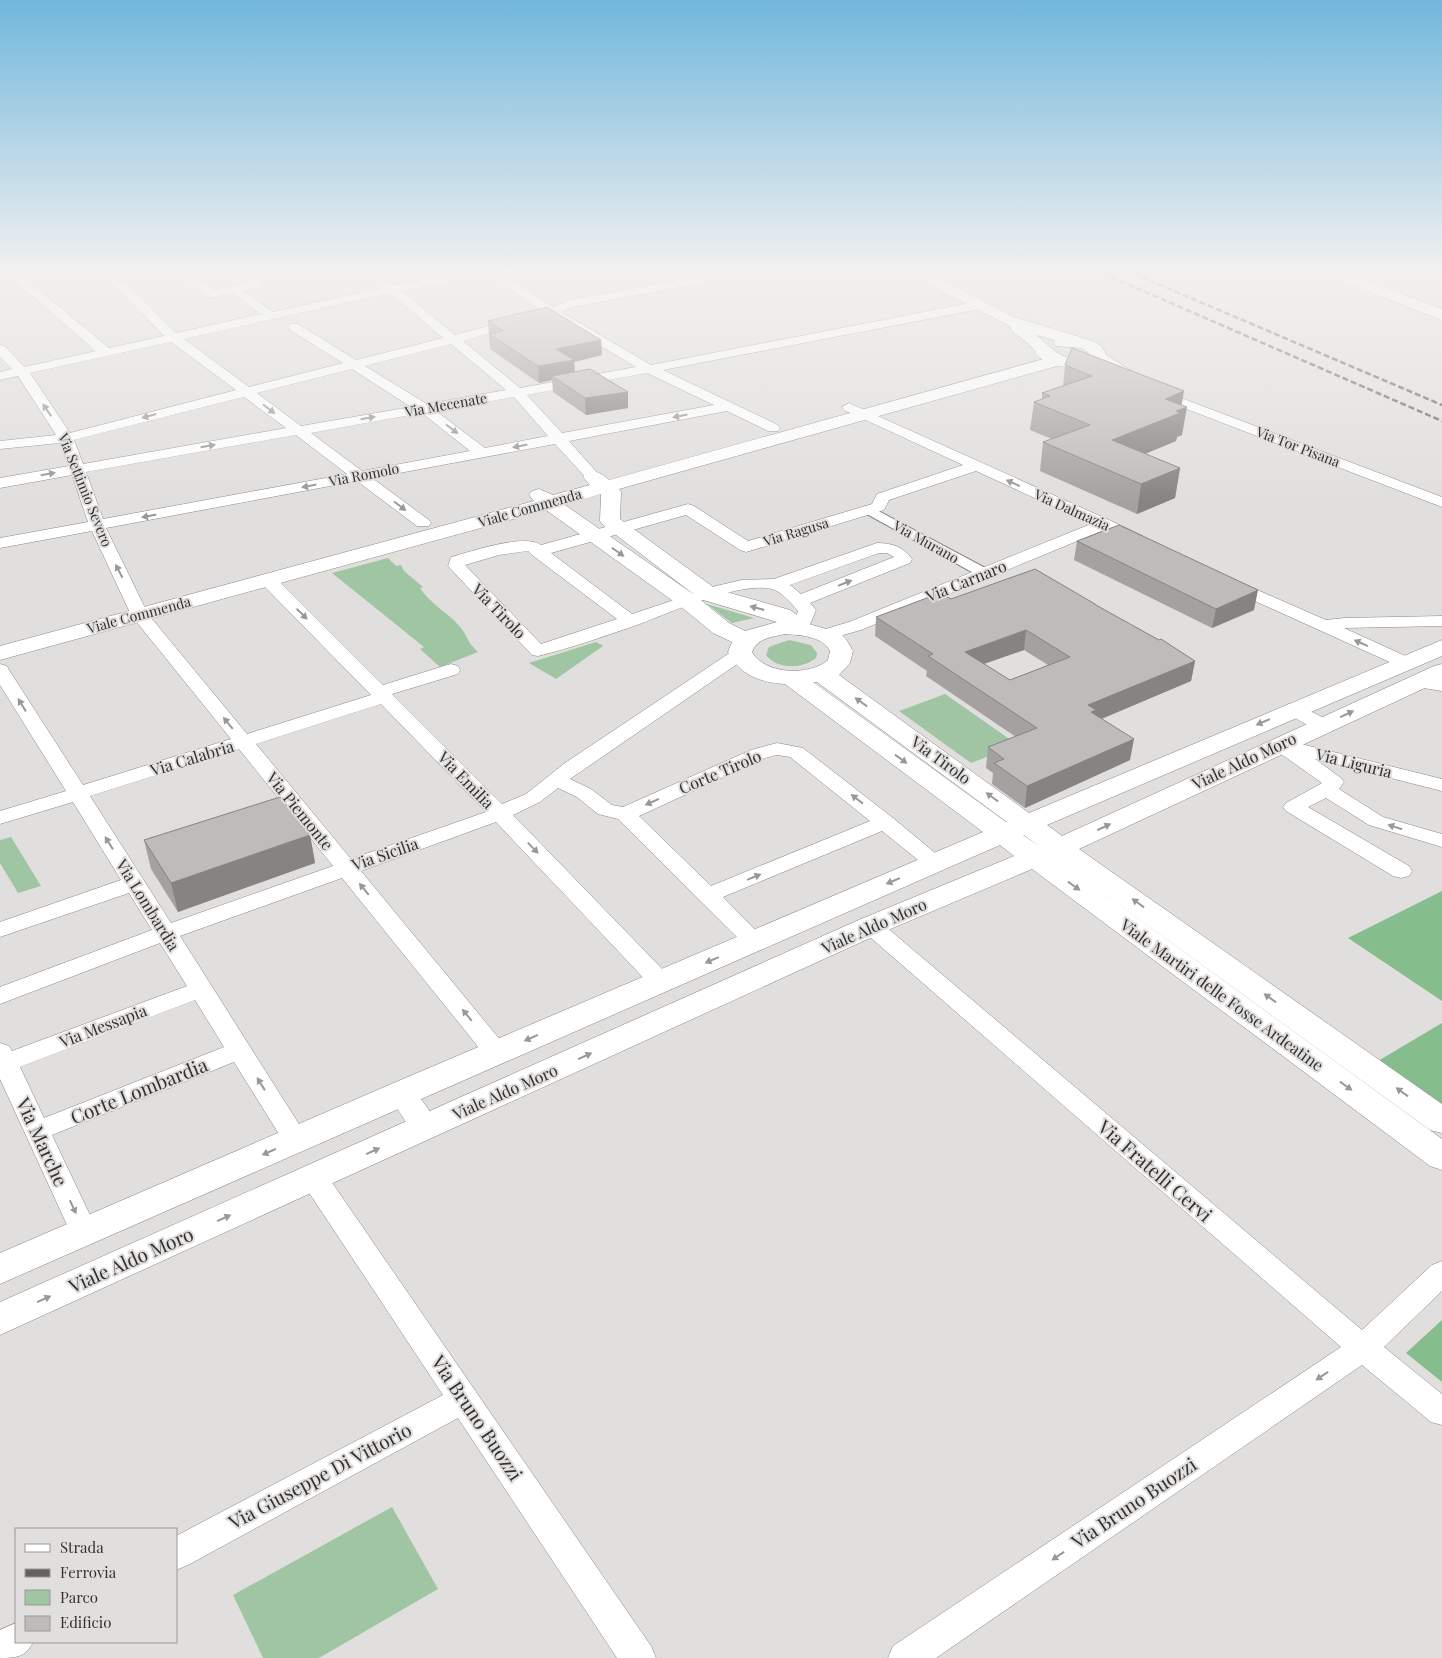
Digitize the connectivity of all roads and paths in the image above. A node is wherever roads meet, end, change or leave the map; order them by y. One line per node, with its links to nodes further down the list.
1 (101, 347): 13 (street)
2 (129, 347): 13 (street)
3 (187, 347): 20 (street)
4 (326, 347): 15 (street)
5 (420, 347): 15 (street)
6 (464, 347): 22 (street)
7 (612, 347): 17 (street)
8 (761, 347): 17 (street, Via Mecenate)
9 (1043, 347): 14 (street, Via Tor Pisana)
10 (1055, 347): 14 (street)
11 (1092, 347): 16 (street, Via Tor Pisana)
12 (0, 349): 18 (street, Via Settimio Severo)
13 (107, 352): 18 (street)
14 (1054, 356): 16 (street); 25 (street, Viale Commenda)
15 (352, 364): 20 (street); 24 (street)
16 (1099, 366): 21 (street, Via Tor Pisana); 21 (street, Via Tor Pisana)
17 (649, 369): 22 (street, Via Mecenate); 23 (street)
18 (22, 372): 19 (street); 28 (street, Via Settimio Severo, one-way to 18)
19 (0, 376)
20 (245, 391): 27 (street, one-way to 27); 28 (street, one-way to 28)
21 (1154, 391): 38 (street, Via Tor Pisana)
22 (517, 392): 24 (street, Via Mecenate); 29 (street)
23 (728, 407): 26 (street); 29 (street, Via Romolo, one-way to 29)
24 (425, 409): 27 (street, Via Mecenate, one-way to 24); 31 (street, one-way to 31)
25 (856, 411): 26 (street, Viale Commenda); 32 (street, Via Dalmazia); 35 (street, Viale Commenda)
26 (773, 428): 35 (street, Viale Commenda)
27 (297, 431): 33 (street, Via Mecenate, one-way to 27); 34 (street)
28 (66, 438): 30 (street); 33 (street, Via Settimio Severo)
29 (558, 439): 31 (street, Via Romolo, one-way to 31); 35 (street)
30 (0, 445)
31 (483, 453): 34 (street, Via Romolo)
32 (975, 466): 39 (street, Via Ragusa); 41 (street, Via Dalmazia, one-way to 32)
33 (75, 469): 36 (street, Via Mecenate, one-way to 33); 42 (street, Via Settimio Severo)
34 (360, 476): 40 (street, one-way to 40); 42 (street, Via Romolo, one-way to 42)
35 (598, 481): 37 (street, Viale Commenda); 43 (street)
36 (0, 483)
37 (543, 498): 40 (street, Viale Commenda); 44 (street, Via Tirolo); 50 (street, Viale Commenda)
38 (1442, 502)
39 (868, 510): 43 (street, Via Ragusa); 48 (street, Via Murano)
40 (423, 523): 54 (street, Viale Commenda)
41 (1105, 524): 46 (street, Via Dalmazia); 48 (street, Via Carnaro)
42 (96, 526): 45 (street, Via Romolo); 54 (street, Via Settimio Severo, one-way to 42)
43 (618, 528): 44 (street, Via Tirolo); 52 (street, Via Tirolo)
44 (594, 536): 47 (street, Via Tirolo); 52 (street, Via Tirolo, one-way to 52)
45 (0, 543)
46 (1155, 548)
47 (538, 551): 55 (street, Via Tirolo); 55 (street, Via Tirolo)
48 (984, 573): 59 (street, Via Carnaro)
49 (1217, 577): 57 (street)
50 (268, 580): 54 (street, Viale Commenda); 69 (street, Via Emilia, one-way to 69)
51 (776, 584): 52 (street, Via Tirolo); 53 (street); 53 (street, Via Tirolo, one-way to 51)
52 (698, 598): 55 (street, Via Tirolo); 58 (street, Via Tirolo, one-way to 52); 61 (street, Via Tirolo)
53 (799, 601): 58 (street)
54 (137, 608): 60 (street, Viale Commenda); 62 (street, Viale Commenda); 72 (street, Via Piemonte, one-way to 54)
55 (630, 621)
56 (1442, 621): 57 (street)
57 (1323, 626): 67 (street, one-way to 57)
58 (801, 628): 59 (street, Via Tirolo); 61 (street, Via Tirolo)
59 (825, 635): 66 (street)
60 (0, 639)
61 (743, 647): 68 (street, Via Tirolo); 74 (street, Via Sicilia)
62 (0, 653)
63 (1441, 656): 67 (street, Viale Aldo Moro)
64 (0, 670): 77 (street, Via Lombardia, one-way to 64)
65 (451, 670): 69 (street, Via Calabria)
66 (822, 674): 68 (street, Via Tirolo); 82 (street, Via Tirolo, one-way to 66)
67 (1422, 677): 70 (street, Viale Aldo Moro); 71 (street, Viale Aldo Moro, one-way to 67)
68 (792, 678): 82 (street, Via Tirolo, one-way to 82)
69 (382, 694): 72 (street, Via Calabria); 78 (street, Via Emilia)
70 (1294, 709): 71 (street, Viale Aldo Moro); 82 (street, Viale Aldo Moro, one-way to 82)
71 (1323, 725): 73 (street, Viale Aldo Moro)
72 (244, 742): 77 (street, Via Calabria); 86 (street, Via Piemonte)
73 (1281, 744): 75 (street, Via Liguria); 76 (street, Via Liguria); 84 (street, Viale Aldo Moro, one-way to 73)
74 (557, 780): 78 (street, Via Sicilia); 79 (street)
75 (1442, 785)
76 (1327, 790): 83 (street, Via Liguria, one-way to 76); 87 (street, Via Liguria)
77 (78, 793): 80 (street, Via Calabria); 88 (street, Via Lombardia, one-way to 77)
78 (499, 814): 86 (street, Via Sicilia); 94 (street, Via Emilia, one-way to 94)
79 (625, 814): 81 (street, Corte Tirolo, one-way to 79); 89 (street)
80 (0, 818)
81 (886, 822): 85 (street, Corte Tirolo); 89 (street, one-way to 81)
82 (1014, 828): 84 (street, Viale Martiri delle Fosse Ardeatine); 85 (street, Viale Aldo Moro)
83 (1442, 841)
84 (1047, 852): 90 (street, Viale Aldo Moro); 101 (street, Viale Martiri delle Fosse Ardeatine, one-way to 84); 105 (street, Viale Martiri delle Fosse Ardeatine, one-way to 105)
85 (936, 863): 93 (street, Viale Aldo Moro, one-way to 93)
86 (346, 868): 92 (street, Via Sicilia); 98 (street, Via Piemonte, one-way to 86)
87 (1401, 871)
88 (135, 883): 91 (street); 92 (street, Via Lombardia)
89 (709, 895): 93 (street)
90 (871, 926): 102 (street, Viale Aldo Moro, one-way to 90); 111 (street, Via Fratelli Cervi)
91 (0, 930)
92 (166, 933): 95 (street, Via Lombardia); 96 (street, Via Sicilia)
93 (754, 941): 94 (street, Viale Aldo Moro, one-way to 94)
94 (661, 982): 98 (street, Viale Aldo Moro, one-way to 98)
95 (202, 989): 97 (street, Via Lombardia); 99 (street, Via Messapia)
96 (0, 996)
97 (240, 1050): 103 (street, Corte Lombardia); 104 (street, Via Lombardia, one-way to 97)
98 (498, 1053): 100 (street, Viale Aldo Moro)
99 (2, 1058): 103 (street, Via Marche)
100 (401, 1093): 102 (street); 104 (street, Viale Aldo Moro)
101 (1442, 1121)
102 (426, 1128): 106 (street, Viale Aldo Moro, one-way to 102)
103 (37, 1131): 107 (street, Via Marche, one-way to 107)
104 (296, 1140): 107 (street, Viale Aldo Moro, one-way to 107)
105 (1442, 1157)
106 (314, 1178): 110 (street, Viale Aldo Moro, one-way to 106); 112 (street, Via Bruno Buozzi)
107 (84, 1232): 108 (street, Viale Aldo Moro)
108 (0, 1269)
109 (1442, 1273): 111 (street, Via Bruno Buozzi)
110 (0, 1319)
111 (1362, 1348): 113 (street, Via Fratelli Cervi); 118 (street, Via Bruno Buozzi, one-way to 118)
112 (464, 1398): 114 (street, Via Giuseppe Di Vittorio); 117 (street, Via Bruno Buozzi)
113 (1442, 1412)
114 (178, 1553)
115 (15, 1640): 116 (street)
116 (0, 1648)
117 (638, 1658)
118 (906, 1658)

